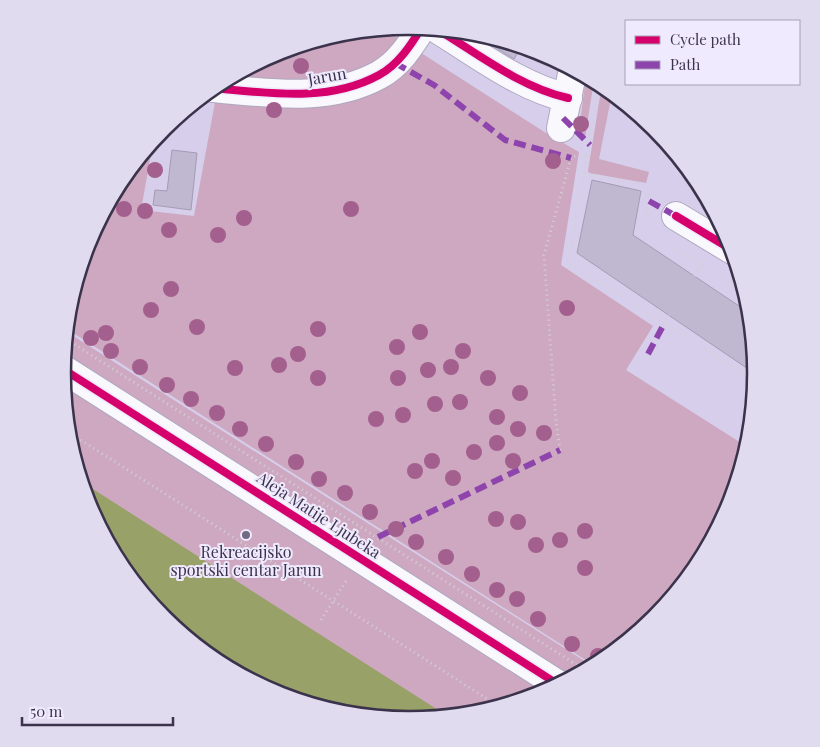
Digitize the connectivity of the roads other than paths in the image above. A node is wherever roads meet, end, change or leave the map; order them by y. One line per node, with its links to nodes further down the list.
1 (417, 35): 4 (street, Jarun)
2 (450, 38): 5 (street)
3 (572, 77): 5 (street)
4 (227, 89)
5 (568, 98): 6 (street)
6 (561, 128)
7 (676, 216): 8 (street)
8 (724, 246)
9 (71, 373): 10 (street, Aleja Matije Ljubeka)
10 (552, 681)

